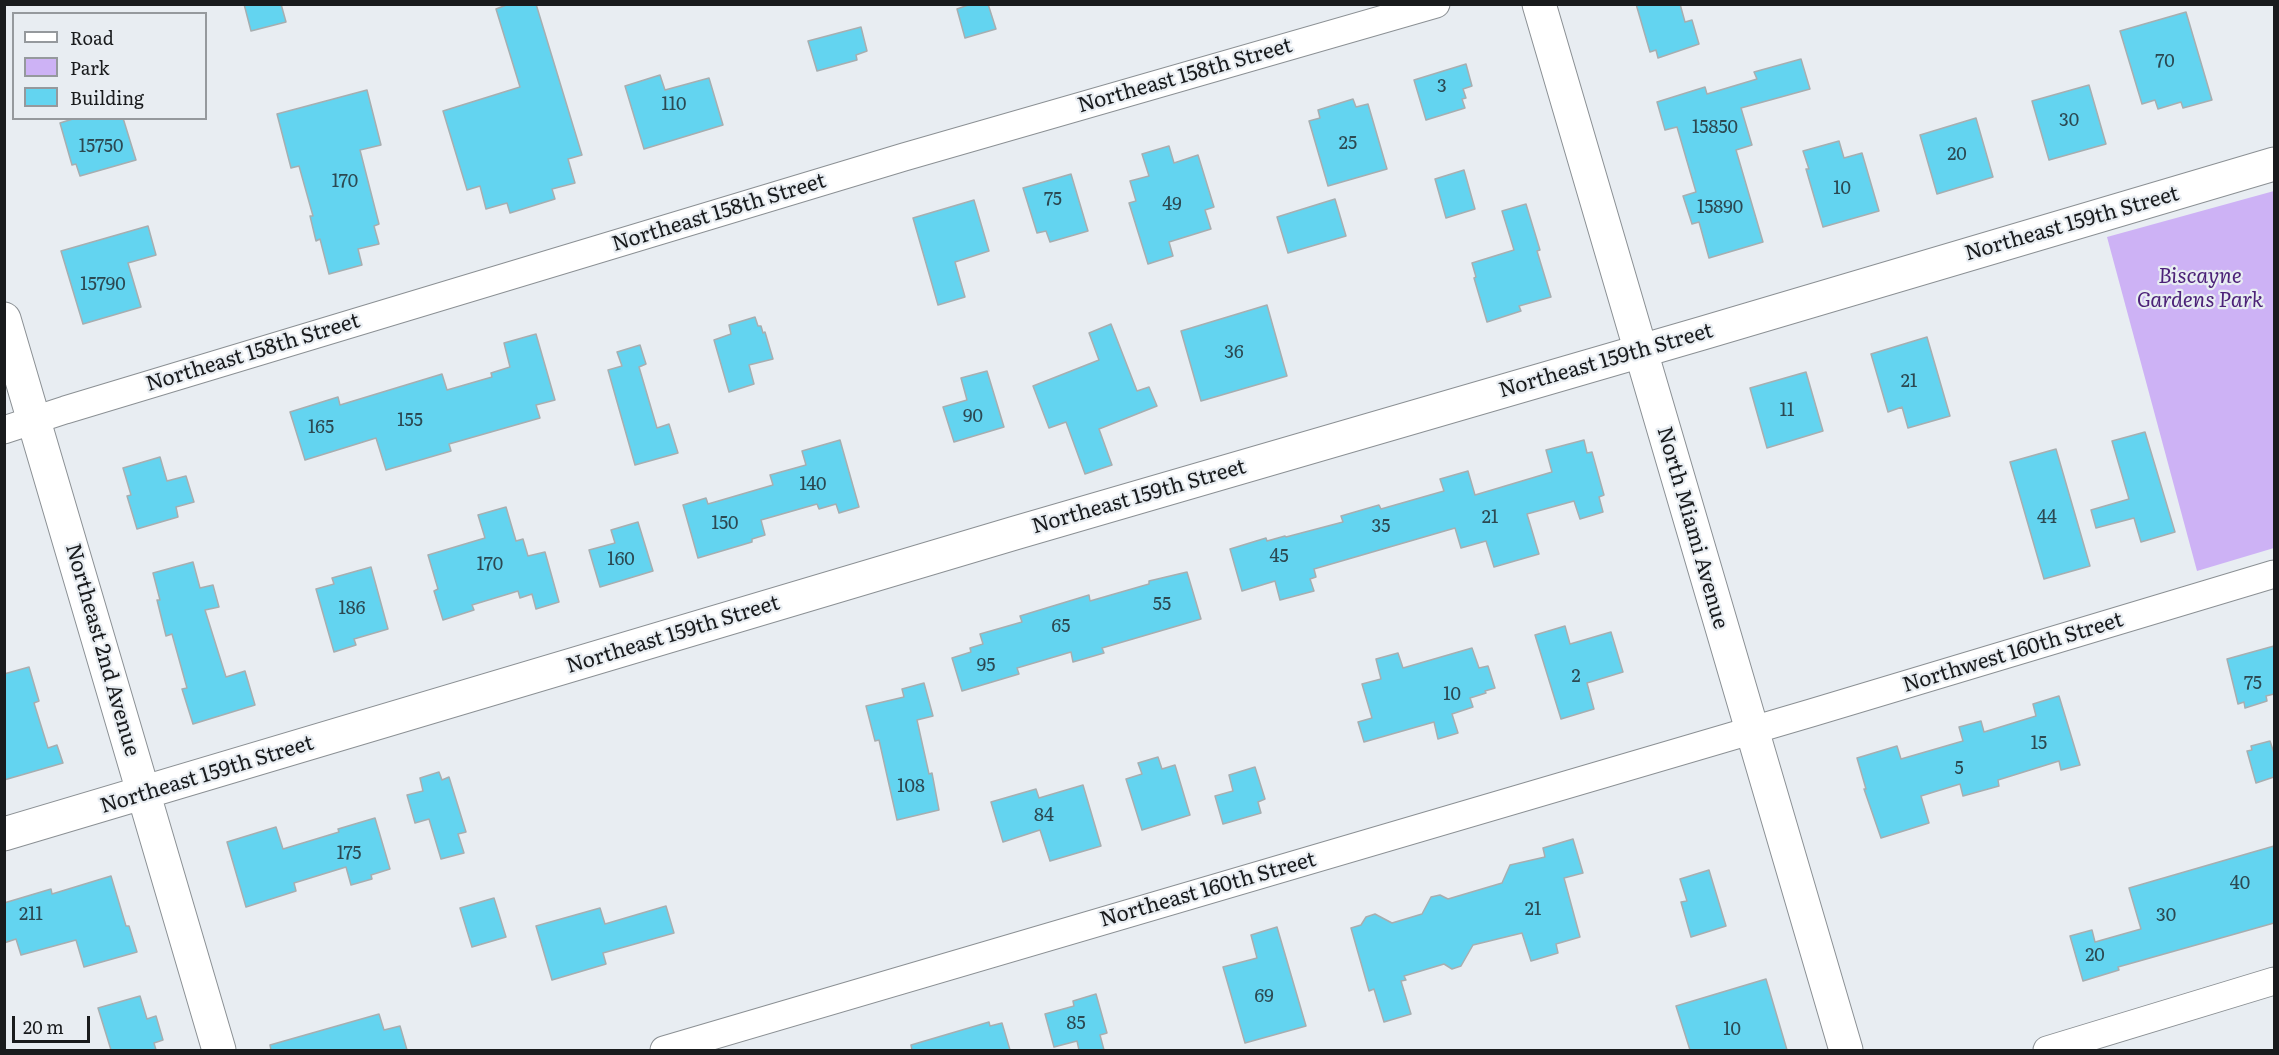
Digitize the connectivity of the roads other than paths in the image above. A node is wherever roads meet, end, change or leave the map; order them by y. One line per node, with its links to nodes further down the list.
1 (1436, 4): 6 (street, Northeast 158th Street)
2 (1539, 4): 5 (street, North Miami Avenue)
3 (2274, 164): 5 (street, Northeast 159th Street)
4 (4, 319): 6 (street, Northeast 2nd Avenue)
5 (1640, 352): 8 (street, North Miami Avenue); 9 (street, Northeast 159th Street)
6 (20, 425): 9 (street, Northeast 2nd Avenue)
7 (2274, 574): 8 (street, Northwest 160th Street)
8 (1751, 730): 13 (street, Northeast 160th Street); 14 (street, North Miami Avenue)
9 (144, 794): 10 (street, Northeast 159th Street); 12 (street, Northeast 2nd Avenue)
10 (4, 834)
11 (2274, 981): 15 (street)
12 (219, 1050)
13 (664, 1050)
14 (1846, 1050)
15 (2047, 1050)

